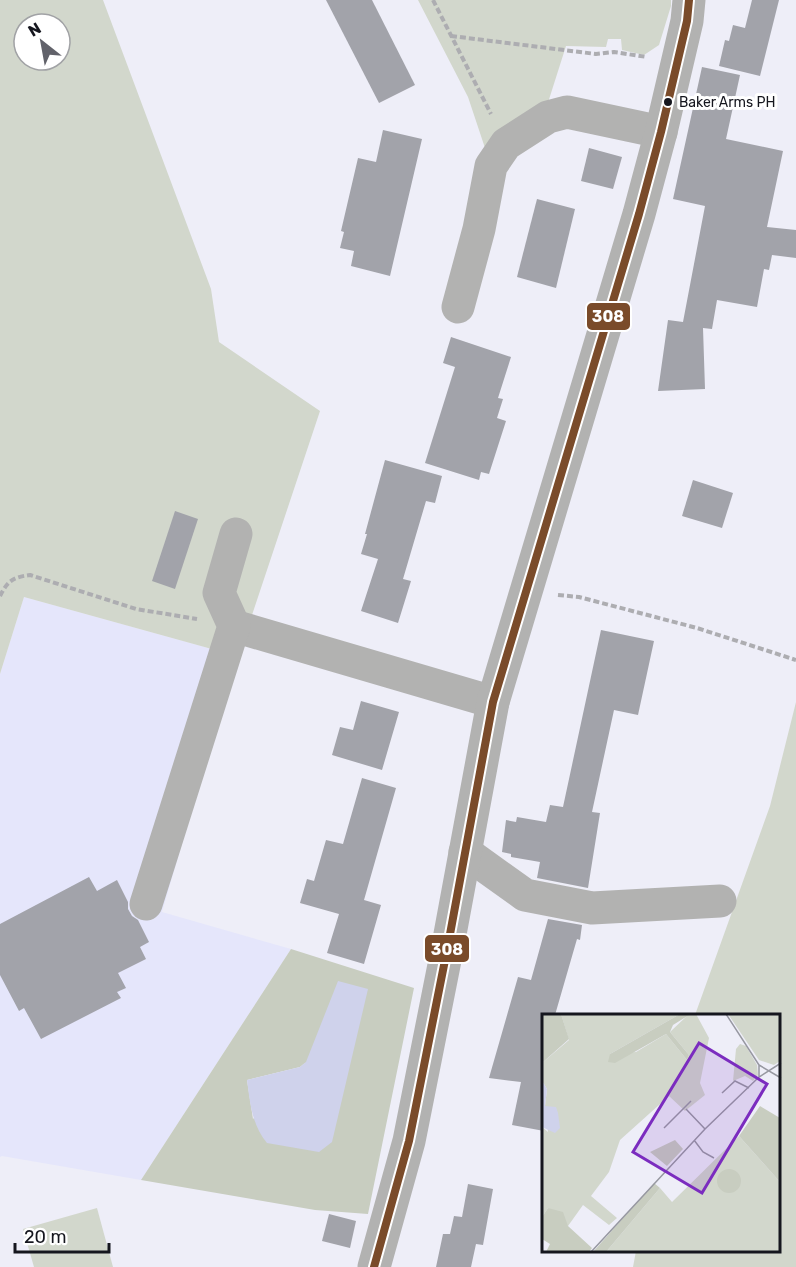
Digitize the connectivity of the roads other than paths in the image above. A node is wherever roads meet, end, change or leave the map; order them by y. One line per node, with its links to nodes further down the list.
1 (689, 0): 2 (street)
2 (661, 132): 3 (street); 6 (street)
3 (458, 307)
4 (236, 534): 5 (street)
5 (234, 626): 6 (street); 9 (street)
6 (493, 702): 7 (street)
7 (465, 852): 8 (street); 10 (street)
8 (720, 901)
9 (146, 904)
10 (374, 1267)

